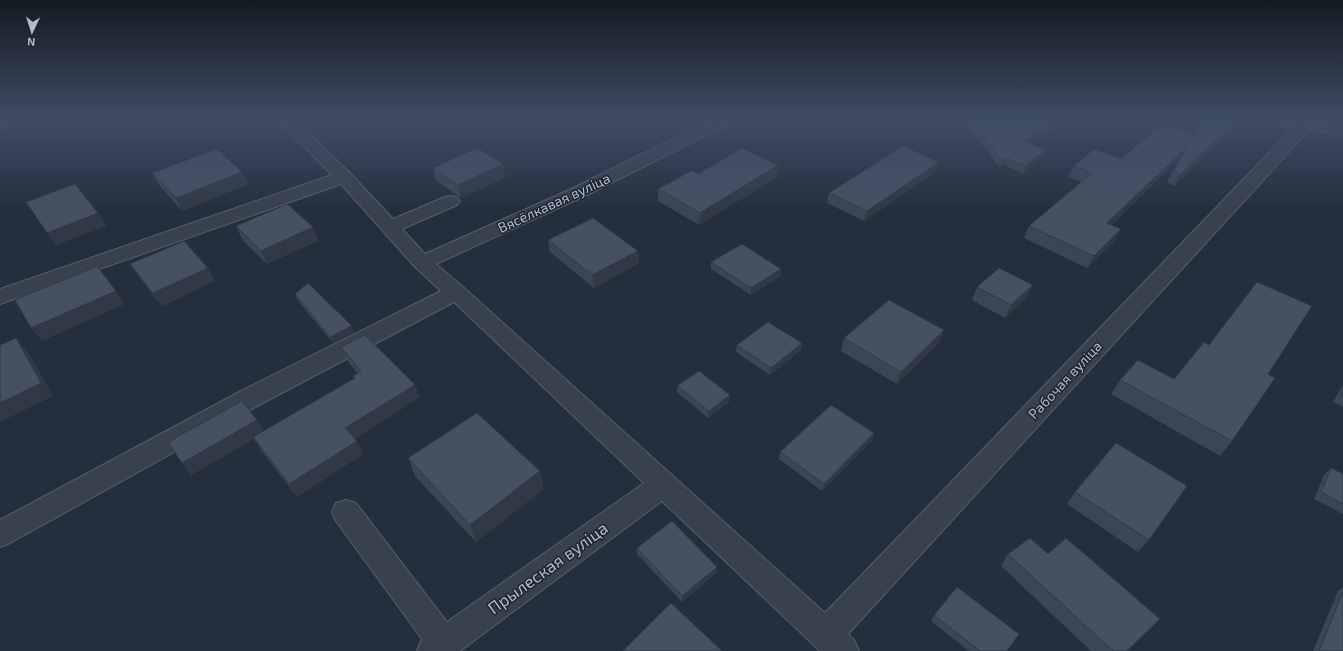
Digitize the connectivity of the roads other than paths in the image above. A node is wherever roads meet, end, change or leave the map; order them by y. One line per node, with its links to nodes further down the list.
1 (316, 149): 4 (street)
2 (665, 149): 7 (street, Вясёлкавая вуліца)
3 (1282, 149): 13 (street, Рабочая вуліца)
4 (344, 177): 6 (street); 9 (street)
5 (451, 201): 6 (street)
6 (390, 227): 7 (street)
7 (422, 263): 8 (street)
8 (456, 292): 10 (street); 12 (street)
9 (0, 298)
10 (664, 485): 13 (street); 14 (street, Прылеская вуліца)
11 (346, 512): 14 (street)
12 (0, 534)
13 (825, 635): 15 (street)
14 (439, 647)
15 (843, 651)

